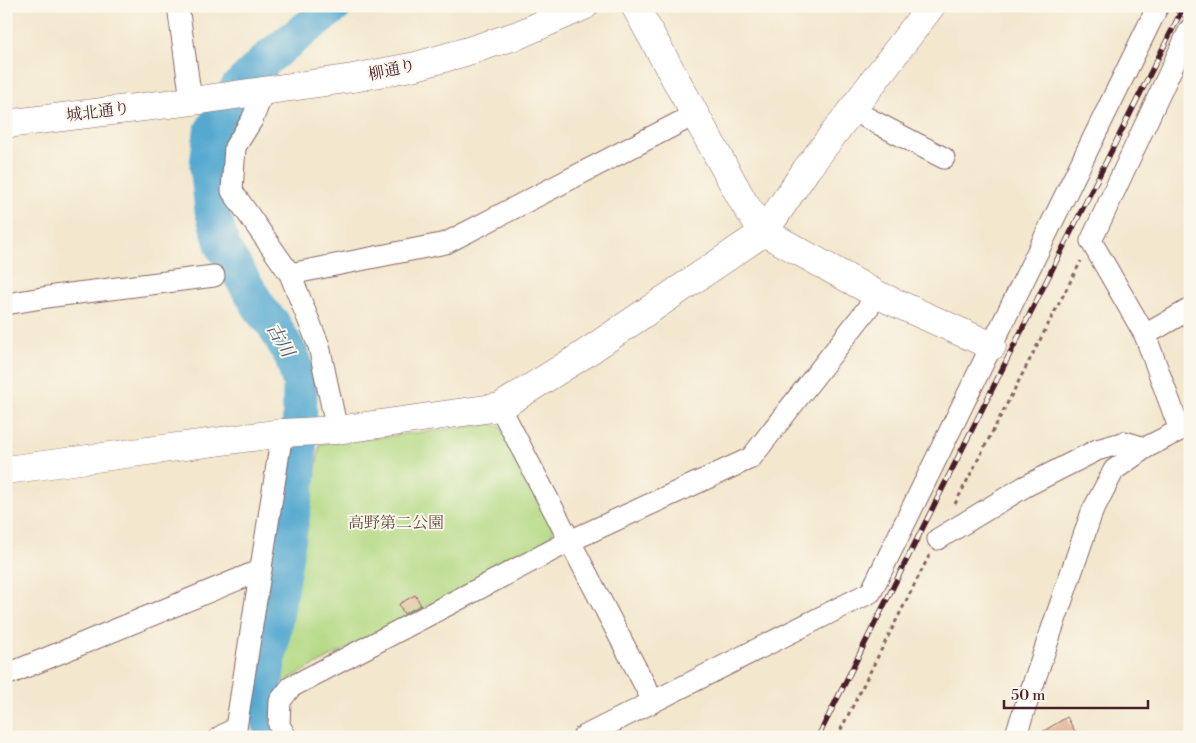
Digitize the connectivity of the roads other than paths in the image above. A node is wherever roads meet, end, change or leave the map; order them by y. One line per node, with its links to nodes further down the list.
1 (178, 6): 10 (street)
2 (584, 6): 9 (street, 柳通り)
3 (635, 6): 12 (street)
4 (931, 6): 11 (street)
5 (1158, 6): 22 (street)
6 (1185, 6): 7 (street)
7 (1190, 8)
8 (1190, 29): 21 (street)
9 (262, 90): 10 (street, 柳通り); 16 (street)
10 (195, 100): 13 (street, 城北通り)
11 (852, 110): 14 (street); 15 (street)
12 (694, 115): 15 (street); 16 (street)
13 (6, 124)
14 (944, 158)
15 (764, 232): 18 (street); 23 (street)
16 (290, 274): 25 (street)
17 (214, 276): 19 (street)
18 (878, 296): 22 (street); 30 (street)
19 (6, 304)
20 (1188, 315): 21 (street)
21 (1145, 334): 24 (street)
22 (992, 346): 33 (street)
23 (500, 407): 25 (street); 30 (street)
24 (1185, 428): 27 (street)
25 (337, 430): 26 (street)
26 (282, 433): 28 (street); 31 (street)
27 (1144, 448): 29 (street); 37 (street)
28 (6, 470)
29 (938, 539)
30 (570, 541): 33 (street); 35 (street)
31 (261, 570): 32 (street); 34 (street)
32 (6, 675)
33 (653, 701): 36 (street)
34 (220, 737)
35 (286, 737)
36 (583, 737)
37 (1015, 737)

